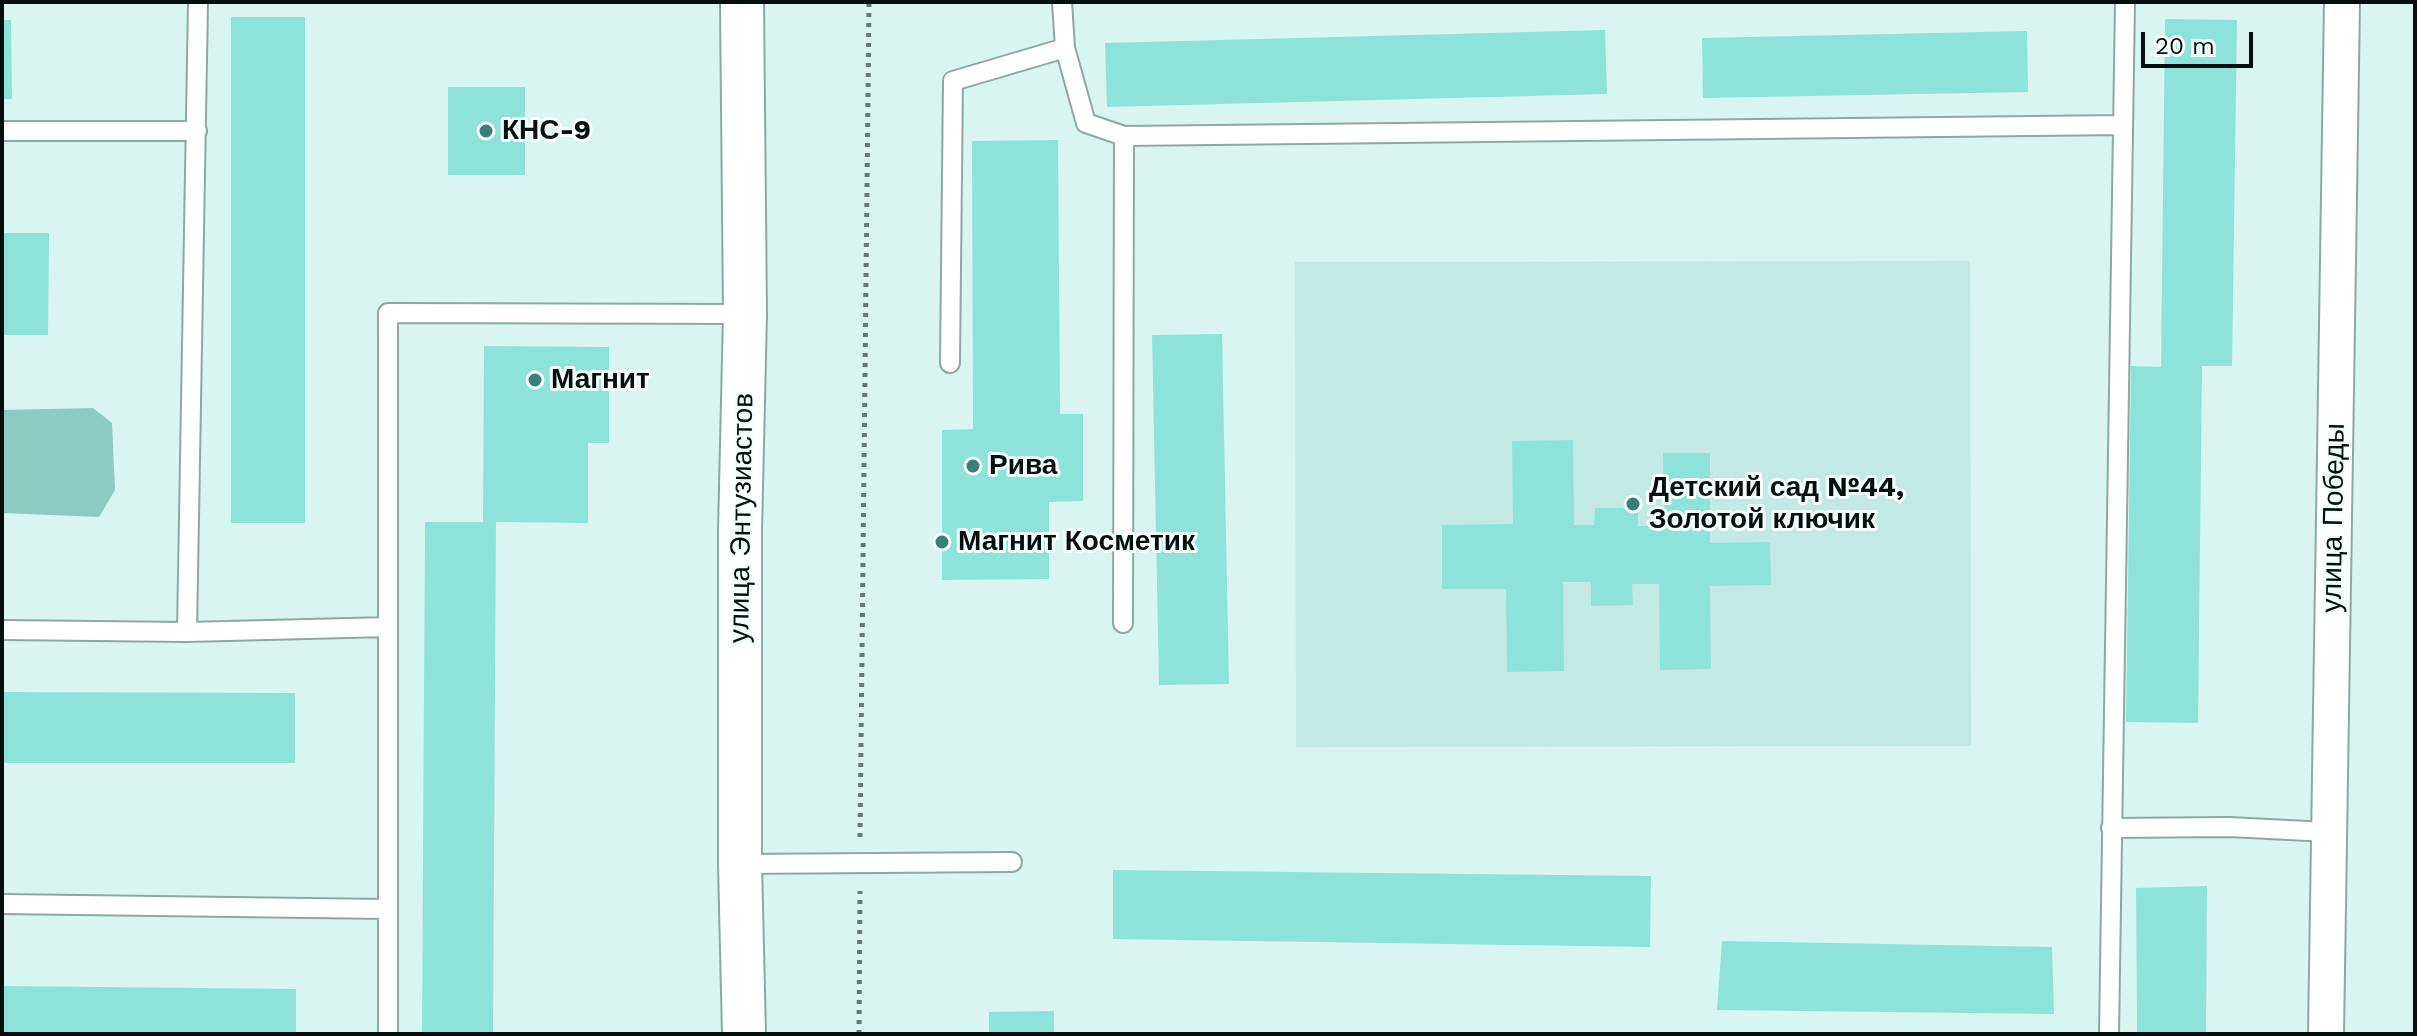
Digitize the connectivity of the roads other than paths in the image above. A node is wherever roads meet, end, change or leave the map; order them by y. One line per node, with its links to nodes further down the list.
1 (198, 2): 9 (lane)
2 (742, 2): 11 (street, улица Энтузиастов)
3 (1062, 2): 6 (lane)
4 (2125, 2): 7 (lane)
5 (2342, 2): 18 (street, улица Победы)
6 (1065, 48): 10 (lane); 12 (lane)
7 (2123, 125): 10 (lane); 17 (lane)
8 (2, 131): 9 (lane)
9 (197, 131): 16 (lane)
10 (1124, 136): 13 (lane)
11 (745, 314): 14 (lane); 20 (street, улица Энтузиастов)
12 (950, 363)
13 (1123, 623)
14 (388, 627): 16 (lane); 22 (lane)
15 (2, 630): 16 (lane)
16 (187, 632)
17 (2111, 828): 18 (lane); 25 (lane)
18 (2328, 832): 26 (street, улица Победы)
19 (1012, 862): 20 (lane)
20 (740, 864): 24 (street, улица Энтузиастов)
21 (2, 904): 22 (lane)
22 (386, 909): 23 (lane)
23 (388, 1034)
24 (744, 1034)
25 (2109, 1034)
26 (2326, 1034)

